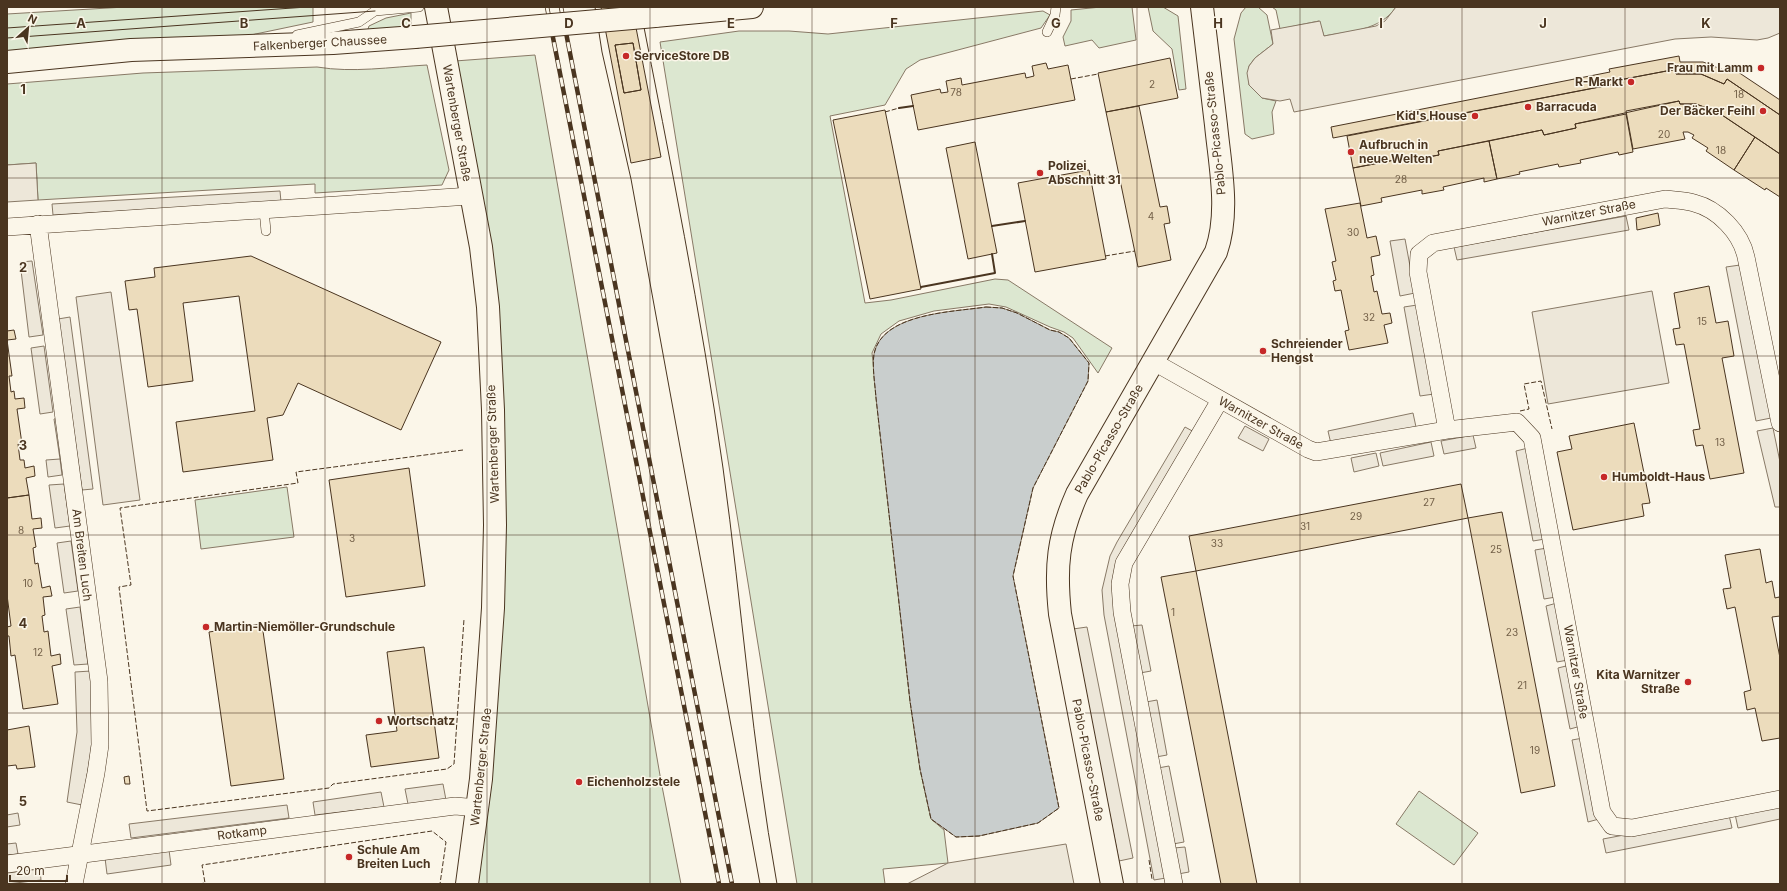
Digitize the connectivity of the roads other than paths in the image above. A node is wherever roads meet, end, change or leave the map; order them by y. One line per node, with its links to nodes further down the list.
1 (415, 7): 7 (lane)
2 (436, 7): 9 (main road, Wartenberger Straße)
3 (752, 7): 7 (main road, Falkenberger Chaussee, bridge)
4 (1056, 7): 6 (lane)
5 (1202, 7): 14 (main road, Pablo-Picasso-Straße)
6 (1047, 32)
7 (246, 46): 8 (main road, Falkenberger Chaussee)
8 (7, 62)
9 (470, 196): 10 (street); 19 (main road, Wartenberger Straße)
10 (264, 210): 11 (street); 13 (lane)
11 (38, 224): 12 (street); 20 (street, Am Breiten Luch)
12 (7, 227)
13 (266, 231)
14 (1154, 362): 15 (street, Warnitzer Straße); 24 (main road, Pablo-Picasso-Straße)
15 (1220, 400): 17 (street, Warnitzer Straße); 25 (street)
16 (1780, 423): 17 (street, Warnitzer Straße)
17 (1447, 430): 18 (street, Warnitzer Straße)
18 (1780, 799)
19 (478, 808): 20 (street, Rotkamp); 23 (main road, Wartenberger Straße)
20 (80, 854): 21 (street, Rotkamp); 22 (street, Am Breiten Luch)
21 (7, 864)
22 (74, 884)
23 (467, 884)
24 (1112, 884)
25 (1174, 884)

